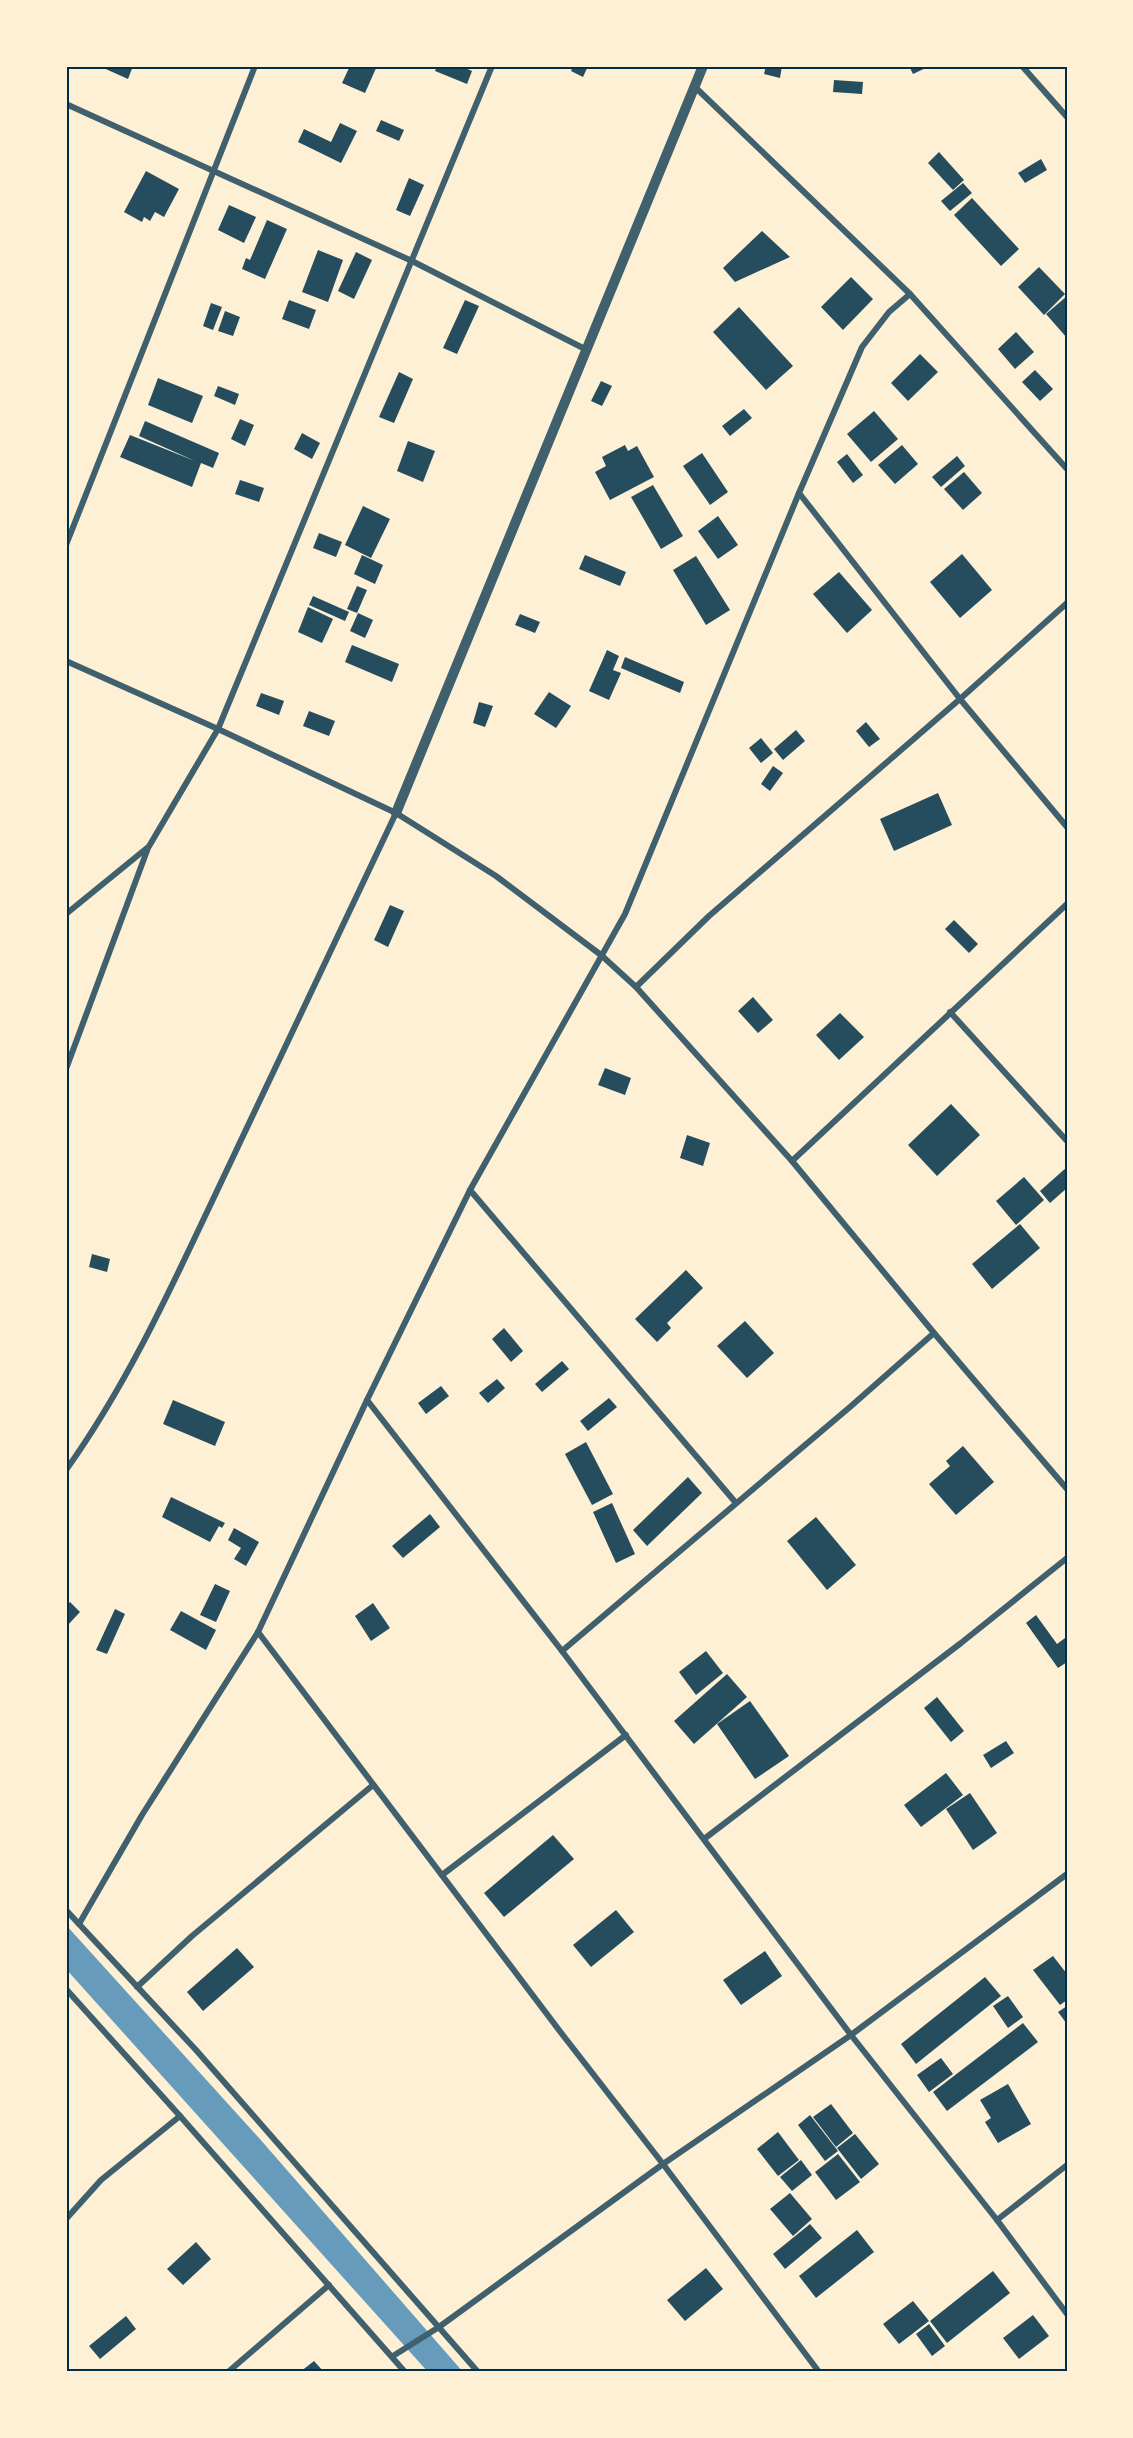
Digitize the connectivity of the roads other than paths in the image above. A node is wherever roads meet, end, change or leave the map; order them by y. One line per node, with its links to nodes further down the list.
1 (255, 66): 8 (street)
2 (492, 66): 9 (street)
3 (703, 66): 5 (street)
4 (1022, 66): 7 (street)
5 (695, 87): 10 (street); 11 (street)
6 (66, 104): 8 (street)
7 (1067, 117)
8 (213, 170): 9 (street); 14 (street)
9 (412, 261): 11 (street); 18 (street)
10 (909, 294): 12 (street); 13 (street)
11 (587, 350): 19 (street)
12 (1067, 469)
13 (799, 493): 17 (street); 24 (street)
14 (66, 545)
15 (1067, 603): 17 (street)
16 (66, 661): 18 (street)
17 (960, 699): 20 (street); 25 (street)
18 (218, 729): 19 (street); 21 (street)
19 (396, 813): 24 (street); 33 (street)
20 (1067, 827)
21 (148, 848): 23 (street); 27 (street)
22 (1067, 904): 26 (street)
23 (66, 914)
24 (601, 955): 25 (street); 30 (street)
25 (636, 987): 29 (street)
26 (950, 1012): 28 (street); 29 (street)
27 (66, 1069)
28 (1067, 1141)
29 (792, 1161): 31 (street)
30 (470, 1191): 32 (street); 35 (street)
31 (933, 1333): 34 (street); 35 (street)
32 (368, 1400): 37 (street); 38 (street)
33 (66, 1470)
34 (1067, 1489)
35 (736, 1503): 38 (street)
36 (1067, 1558): 41 (street)
37 (258, 1632): 40 (street); 45 (street)
38 (562, 1651): 39 (street)
39 (626, 1735): 41 (street); 43 (street)
40 (373, 1785): 43 (street); 46 (street)
41 (704, 1839): 48 (street)
42 (1067, 1874): 48 (street)
43 (442, 1875): 50 (street)
44 (66, 1910): 45 (street)
45 (79, 1924): 46 (street)
46 (138, 1987): 56 (street)
47 (66, 1989): 49 (street)
48 (851, 2035): 50 (street); 53 (street)
49 (180, 2116): 52 (street); 54 (street)
50 (663, 2164): 56 (street); 61 (street)
51 (1067, 2165): 53 (street)
52 (66, 2219)
53 (997, 2220): 55 (street)
54 (329, 2285): 57 (street); 58 (street)
55 (1067, 2314)
56 (439, 2327): 57 (street); 60 (street)
57 (393, 2356): 59 (street)
58 (228, 2372)
59 (405, 2372)
60 (478, 2372)
61 (819, 2372)

